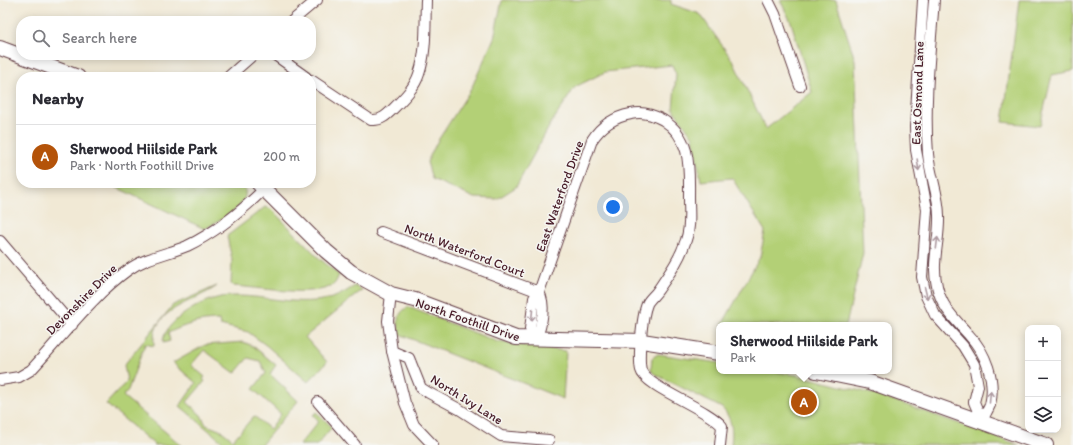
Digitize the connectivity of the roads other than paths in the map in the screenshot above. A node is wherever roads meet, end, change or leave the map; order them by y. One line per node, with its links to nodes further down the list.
1 (317, 0): 6 (street)
2 (426, 0): 15 (street)
3 (768, 0): 16 (street)
4 (923, 0): 20 (street, East Osmond Lane, one-way to 20)
5 (934, 0): 19 (street, East Osmond Lane)
6 (298, 16)
7 (0, 48): 8 (street)
8 (16, 54)
9 (32, 60): 12 (street)
10 (247, 60): 13 (street)
11 (282, 60): 14 (street)
12 (65, 72)
13 (234, 72)
14 (299, 72)
15 (316, 83)
16 (800, 86)
17 (260, 188): 25 (street, Devonshire Drive)
18 (264, 188): 24 (street, North Foothill Drive)
19 (936, 192): 20 (street); 32 (street, East Osmond Lane, one-way to 19)
20 (924, 193): 33 (street, East Osmond Lane, one-way to 33)
21 (381, 232): 23 (street, North Waterford Court)
22 (0, 241): 25 (street)
23 (539, 292): 26 (street, East Waterford Drive); 27 (street, East Waterford Drive)
24 (391, 294): 26 (street, North Foothill Drive); 28 (street)
25 (72, 325): 31 (street, Devonshire Drive)
26 (536, 339): 27 (street, North Foothill Drive)
27 (642, 341): 29 (street, North Foothill Drive); 40 (street)
28 (392, 351): 36 (street, North Ivy Lane); 39 (street)
29 (716, 353)
30 (831, 374): 35 (street)
31 (0, 380)
32 (990, 380): 33 (street); 35 (street, East Osmond Lane, one-way to 32)
33 (978, 381): 35 (street, East Osmond Lane)
34 (318, 402): 38 (street)
35 (982, 421): 37 (street)
36 (549, 440)
37 (1041, 444)
38 (355, 445)
39 (433, 445)
40 (720, 445)

